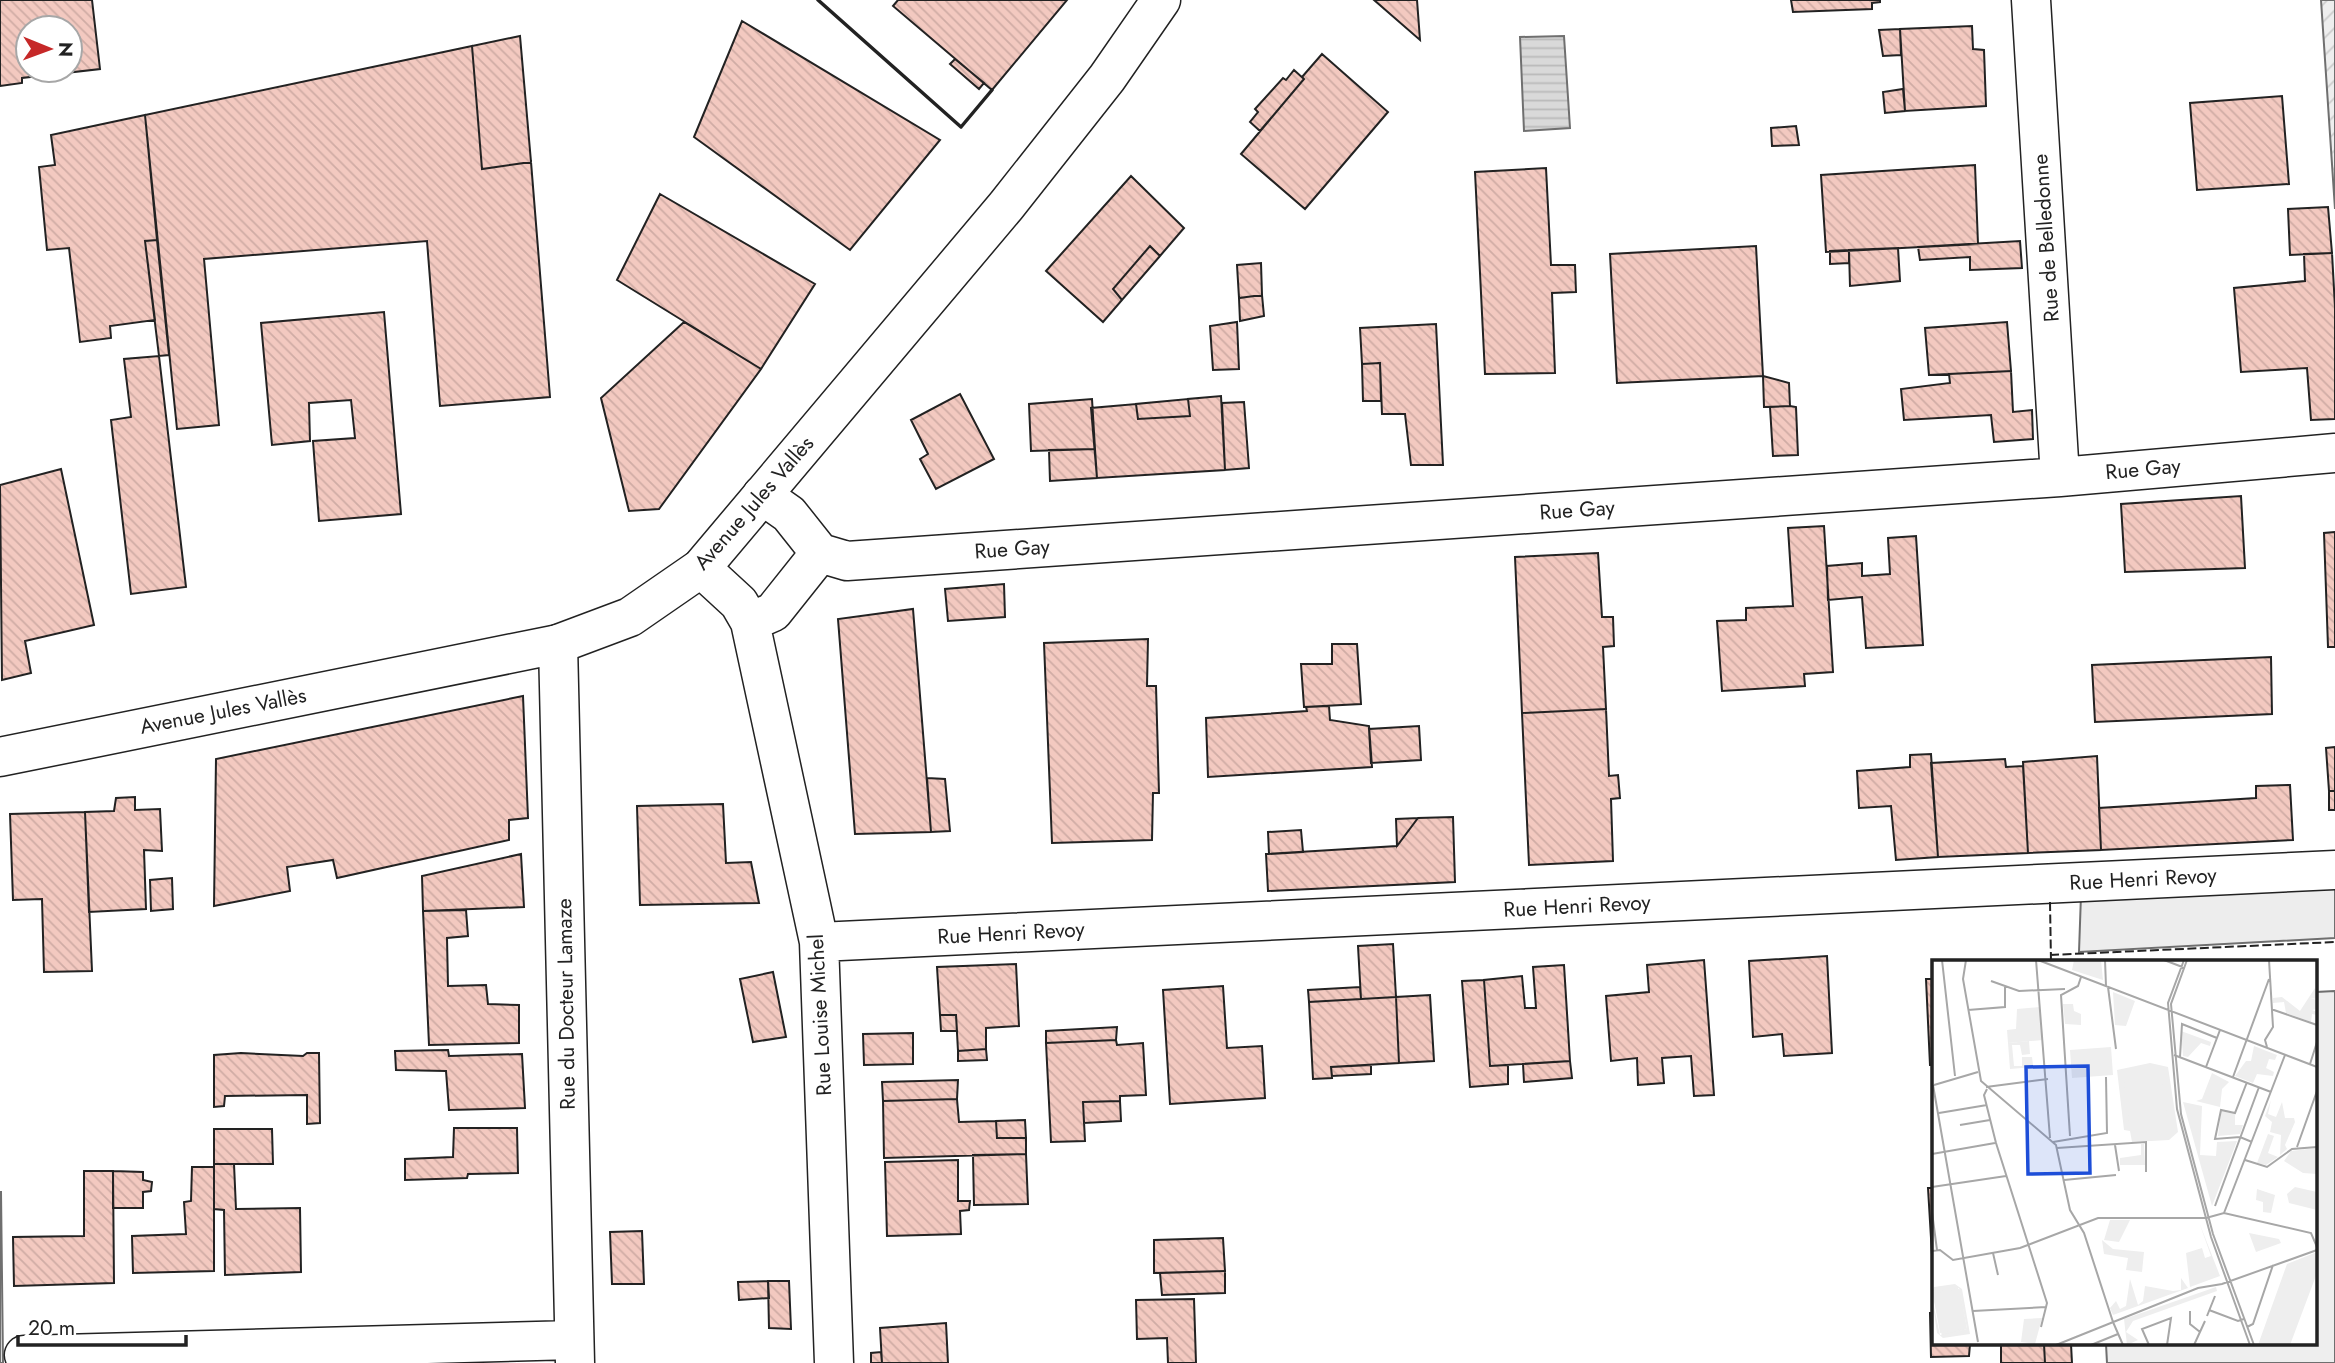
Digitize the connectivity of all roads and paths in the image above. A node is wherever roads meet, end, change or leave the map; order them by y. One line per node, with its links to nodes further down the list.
1 (1161, 0): 5 (street, Avenue Jules Vallès)
2 (2031, 0): 4 (street, Rue de Belledonne)
3 (2335, 453): 4 (street, Rue Gay)
4 (2060, 477): 6 (street, Rue Gay)
5 (762, 495): 6 (street); 7 (street, Avenue Jules Vallès)
6 (820, 554): 8 (street)
7 (701, 568): 8 (street, Rue Louise Michel); 9 (street, Avenue Jules Vallès)
8 (750, 622): 12 (street, Rue Louise Michel)
9 (558, 644): 10 (street, Avenue Jules Vallès); 13 (street, Rue du Docteur Lamaze)
10 (0, 757)
11 (2335, 870): 12 (street, Rue Henri Revoy)
12 (819, 942): 15 (street, Rue Louise Michel)
13 (574, 1352): 14 (street)
14 (24, 1355)
15 (834, 1363)

